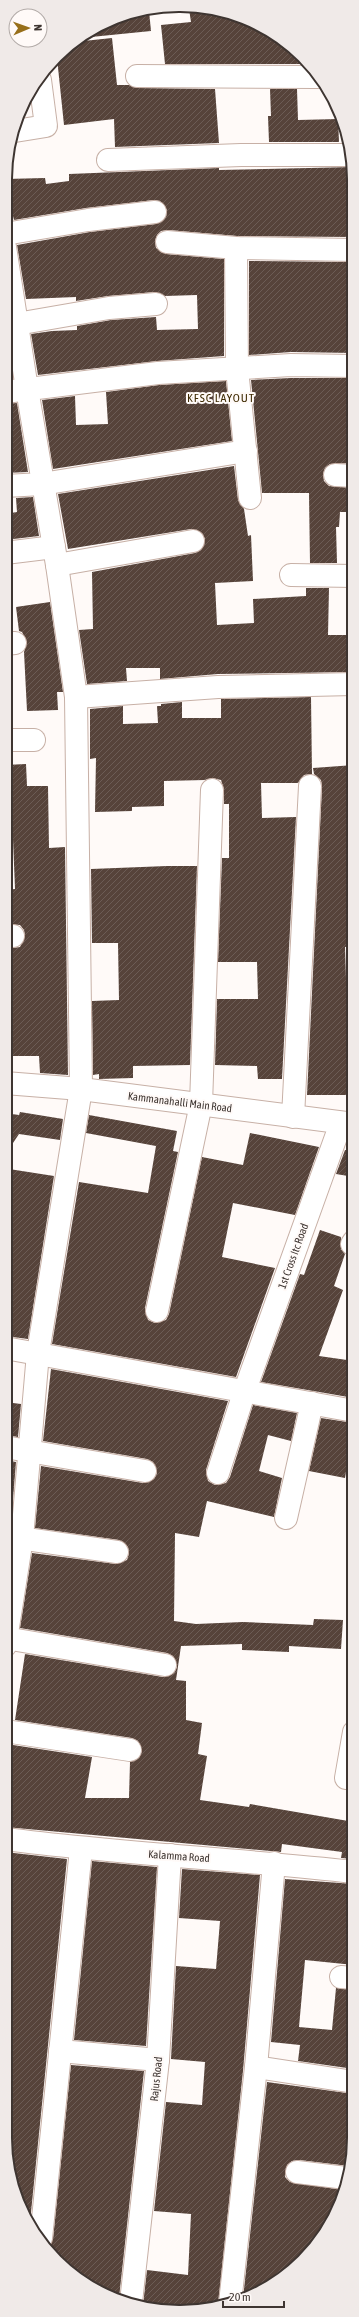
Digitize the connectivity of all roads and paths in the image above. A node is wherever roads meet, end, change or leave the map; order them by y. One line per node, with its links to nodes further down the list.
1 (137, 76): 2 (street)
2 (311, 77)
3 (41, 85): 4 (street)
4 (20, 130)
5 (345, 155): 6 (street)
6 (108, 160)
7 (155, 212): 8 (street)
8 (12, 233)
9 (167, 242): 10 (street)
10 (236, 248): 11 (street); 15 (street)
11 (347, 250)
12 (156, 304): 13 (street)
13 (12, 325): 16 (street)
14 (347, 366): 15 (street)
15 (237, 369): 16 (street); 18 (street)
16 (27, 389): 17 (street); 19 (street)
17 (12, 391)
18 (246, 451): 19 (street); 21 (street)
19 (42, 484): 20 (street); 24 (street)
20 (12, 486)
21 (250, 498)
22 (193, 541): 24 (street)
23 (12, 553): 24 (street)
24 (55, 556): 28 (street)
25 (291, 575): 26 (street)
26 (347, 576)
27 (347, 684): 28 (street)
28 (76, 697): 34 (street)
29 (12, 740): 30 (street)
30 (34, 740)
31 (310, 786): 36 (street)
32 (212, 790): 35 (street)
33 (12, 1083): 34 (street, Kammanahalli Main Road)
34 (81, 1089): 35 (street, Kammanahalli Main Road); 40 (street)
35 (201, 1104): 36 (street, Kammanahalli Main Road); 38 (street)
36 (293, 1116): 37 (street, Kammanahalli Main Road)
37 (347, 1124): 41 (street, 1st Cross Itc Road)
38 (156, 1311)
39 (12, 1349): 40 (street)
40 (38, 1353): 41 (street); 45 (street)
41 (245, 1390): 42 (street); 47 (street, 1st Cross Itc Road)
42 (312, 1403): 43 (street); 48 (street)
43 (347, 1410)
44 (12, 1448): 45 (street)
45 (30, 1450): 46 (street); 49 (street)
46 (145, 1471)
47 (218, 1473)
48 (286, 1518)
49 (13, 1537): 50 (street); 51 (street)
50 (12, 1550)
51 (117, 1552)
52 (12, 1641): 53 (street)
53 (165, 1665)
54 (12, 1732): 55 (street)
55 (130, 1750)
56 (347, 1772): 57 (street)
57 (346, 1778)
58 (12, 1840): 59 (street, Kalamma Road)
59 (81, 1849): 60 (street, Kalamma Road); 63 (street)
60 (170, 1855): 61 (street, Kalamma Road); 64 (street, Rajus Road)
61 (274, 1863): 62 (street, Kalamma Road); 65 (street)
62 (347, 1871)
63 (60, 2051): 64 (street); 69 (street)
64 (158, 2060): 71 (street, Rajus Road)
65 (256, 2067): 66 (street); 70 (street)
66 (347, 2081)
67 (297, 2172): 68 (street)
68 (342, 2178)
69 (42, 2233)
70 (231, 2297)
71 (131, 2298)

